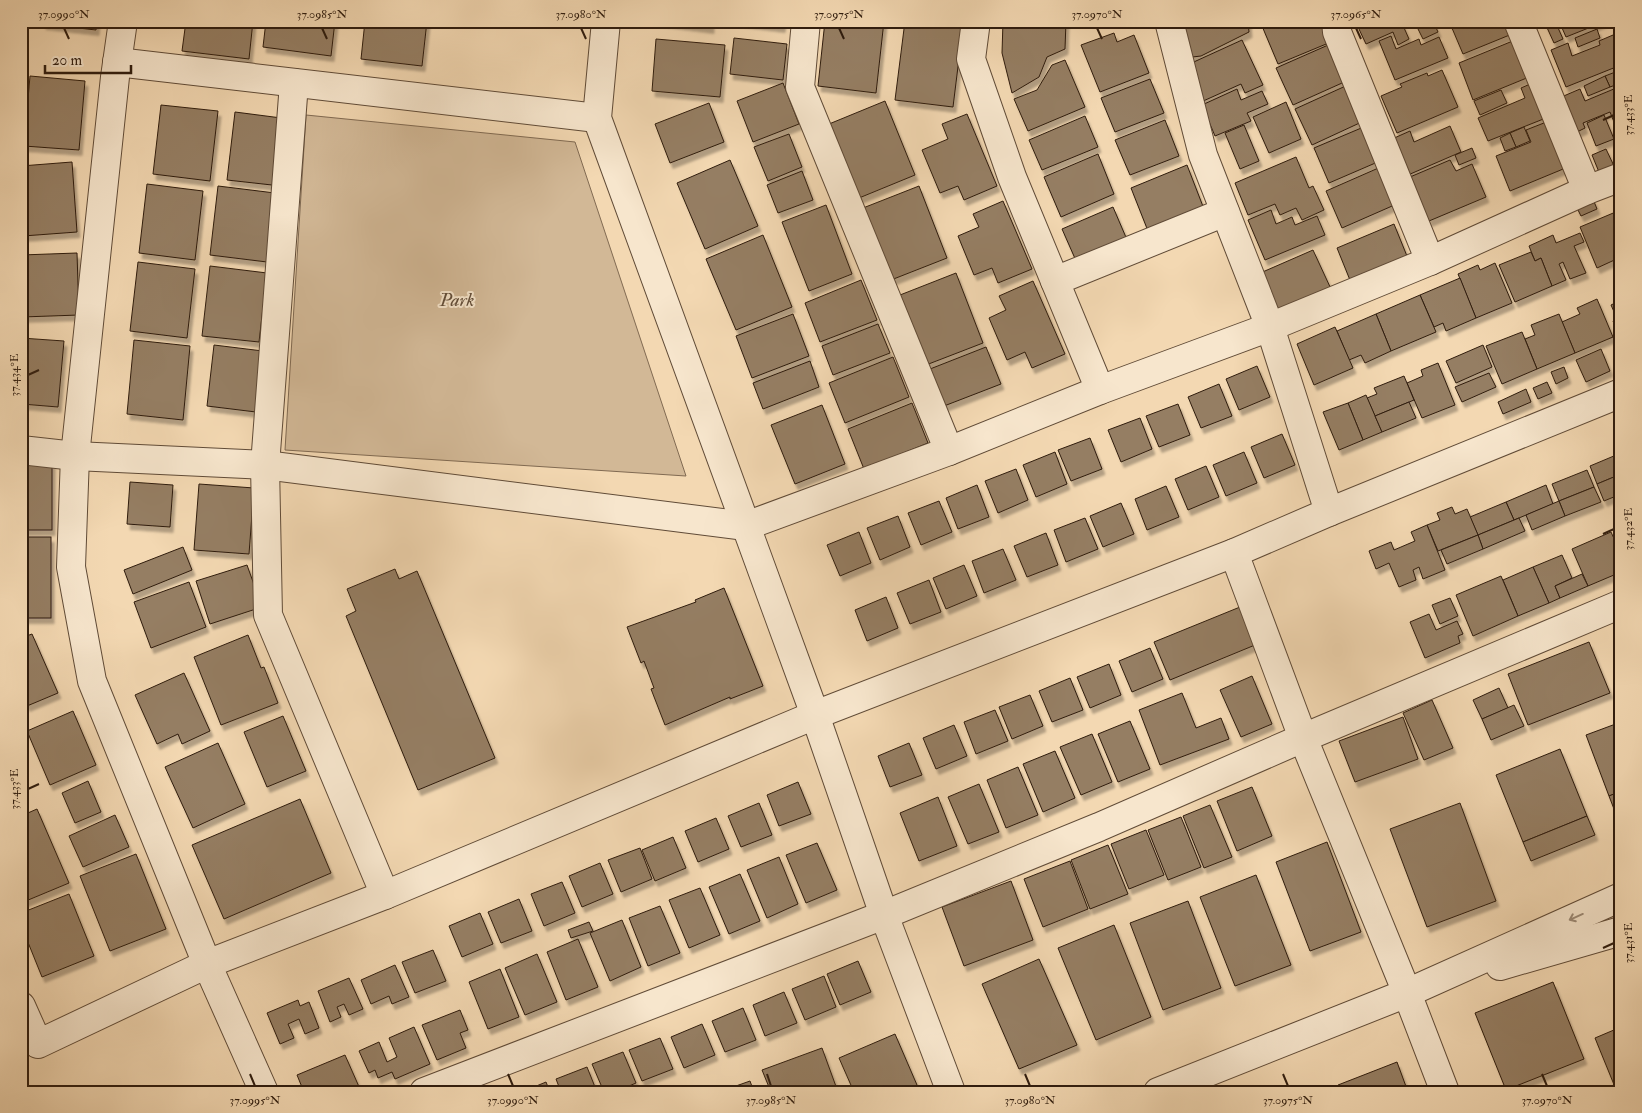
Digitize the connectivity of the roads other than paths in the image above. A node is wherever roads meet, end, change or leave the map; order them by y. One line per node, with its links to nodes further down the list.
1 (123, 21): 8 (street)
2 (606, 21): 10 (street)
3 (806, 21): 20 (street)
4 (976, 21): 15 (street)
5 (1169, 21): 13 (street)
6 (1336, 21): 14 (street)
7 (1518, 21): 12 (street)
8 (117, 62): 9 (street); 21 (street)
9 (294, 83): 10 (street); 22 (street)
10 (596, 118): 24 (street)
11 (1621, 177): 12 (street)
12 (1587, 190): 14 (street)
13 (1225, 212): 15 (street); 16 (street)
14 (1430, 261): 16 (street)
15 (1055, 281): 17 (street)
16 (1270, 327): 17 (street); 23 (street)
17 (1100, 390): 20 (street)
18 (1621, 393): 23 (street)
19 (21, 450): 21 (street)
20 (949, 451): 24 (street)
21 (75, 456): 22 (street); 33 (street)
22 (265, 465): 24 (street); 29 (street)
23 (1329, 512): 25 (street)
24 (746, 526): 27 (street)
25 (1234, 553): 27 (street); 28 (street)
26 (1621, 604): 28 (street)
27 (815, 715): 29 (street); 31 (street)
28 (1303, 738): 31 (street); 34 (street)
29 (385, 895): 33 (street)
30 (1621, 896): 34 (street, one-way to 34)
31 (884, 915): 38 (street); 39 (street)
32 (1621, 931): 34 (street)
33 (207, 964): 36 (street); 37 (street)
34 (1407, 993): 40 (street); 41 (street)
35 (21, 1006): 36 (street)
36 (30, 1048)
37 (264, 1092)
38 (424, 1092)
39 (951, 1092)
40 (1158, 1092)
41 (1445, 1092)

